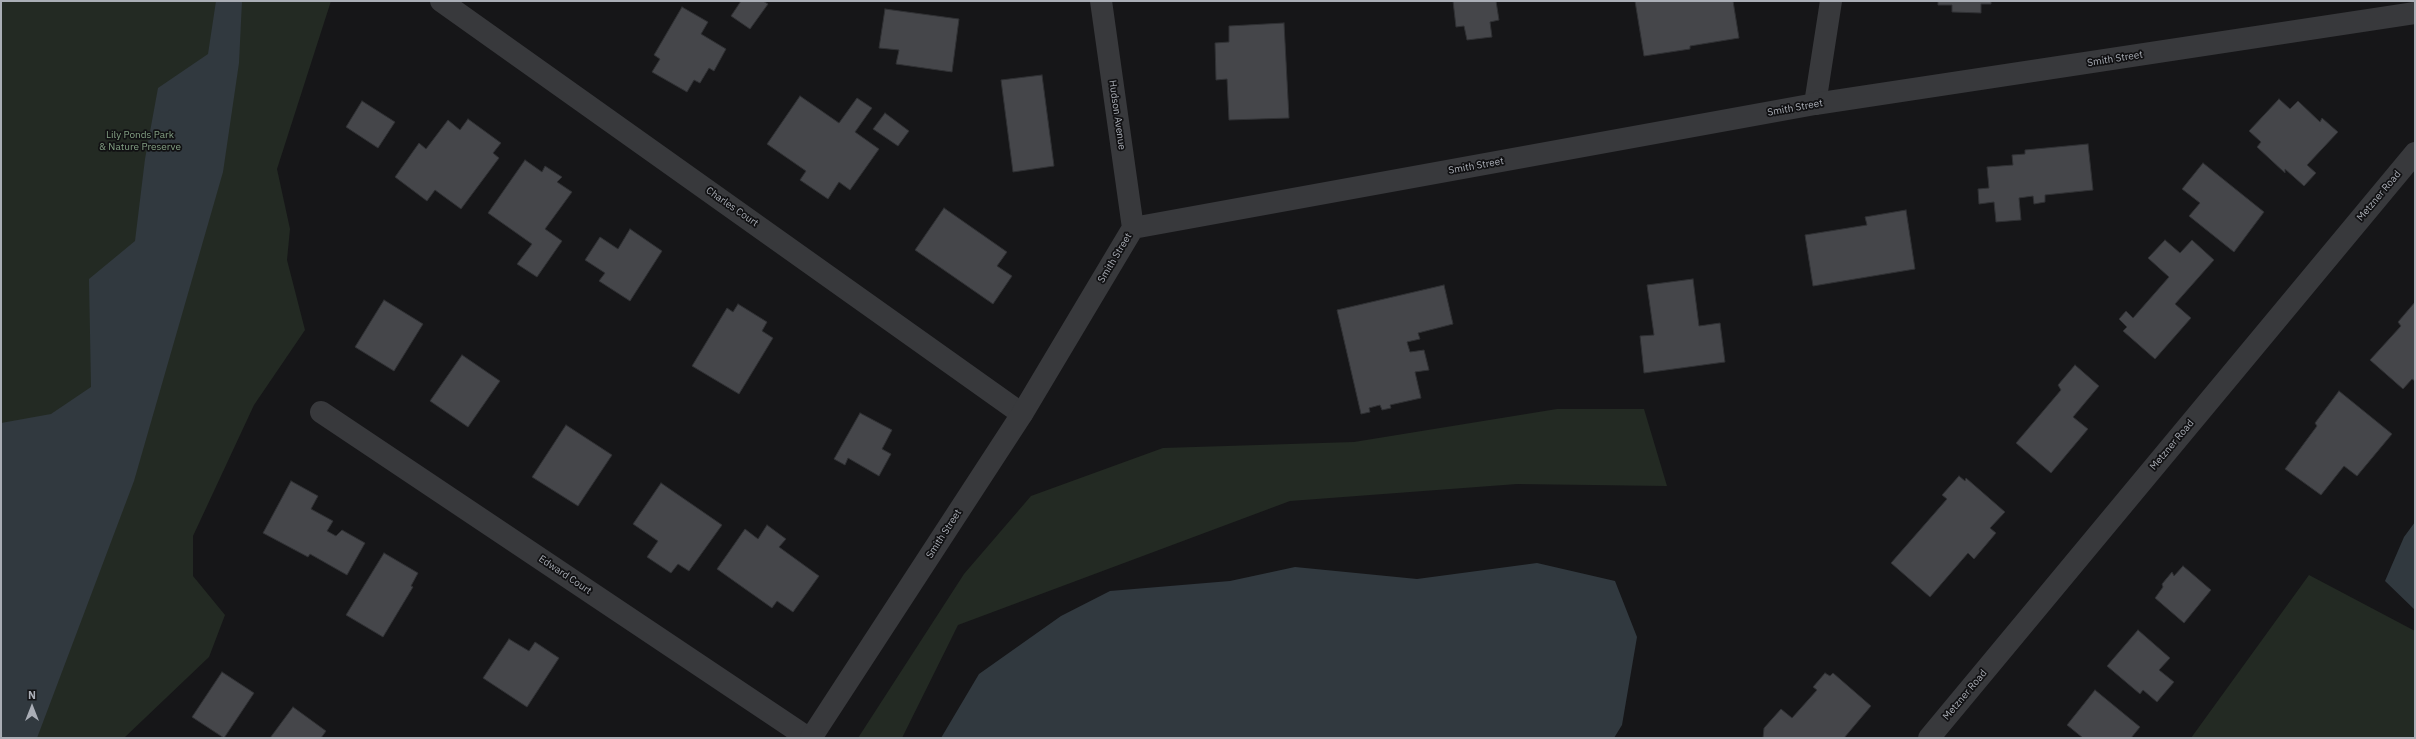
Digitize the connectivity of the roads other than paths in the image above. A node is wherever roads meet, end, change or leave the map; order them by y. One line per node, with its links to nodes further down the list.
1 (441, 1): 9 (street, Charles Court)
2 (1101, 1): 7 (street, Hudson Avenue)
3 (1831, 1): 5 (street)
4 (2415, 13): 5 (street, Smith Street)
5 (1815, 104): 7 (street, Smith Street)
6 (2415, 153): 12 (street, Metzner Road)
7 (1133, 228): 9 (street, Smith Street)
8 (322, 412): 10 (street, Edward Court)
9 (1022, 414): 11 (street, Smith Street)
10 (808, 738)
11 (811, 738)
12 (1929, 738)

